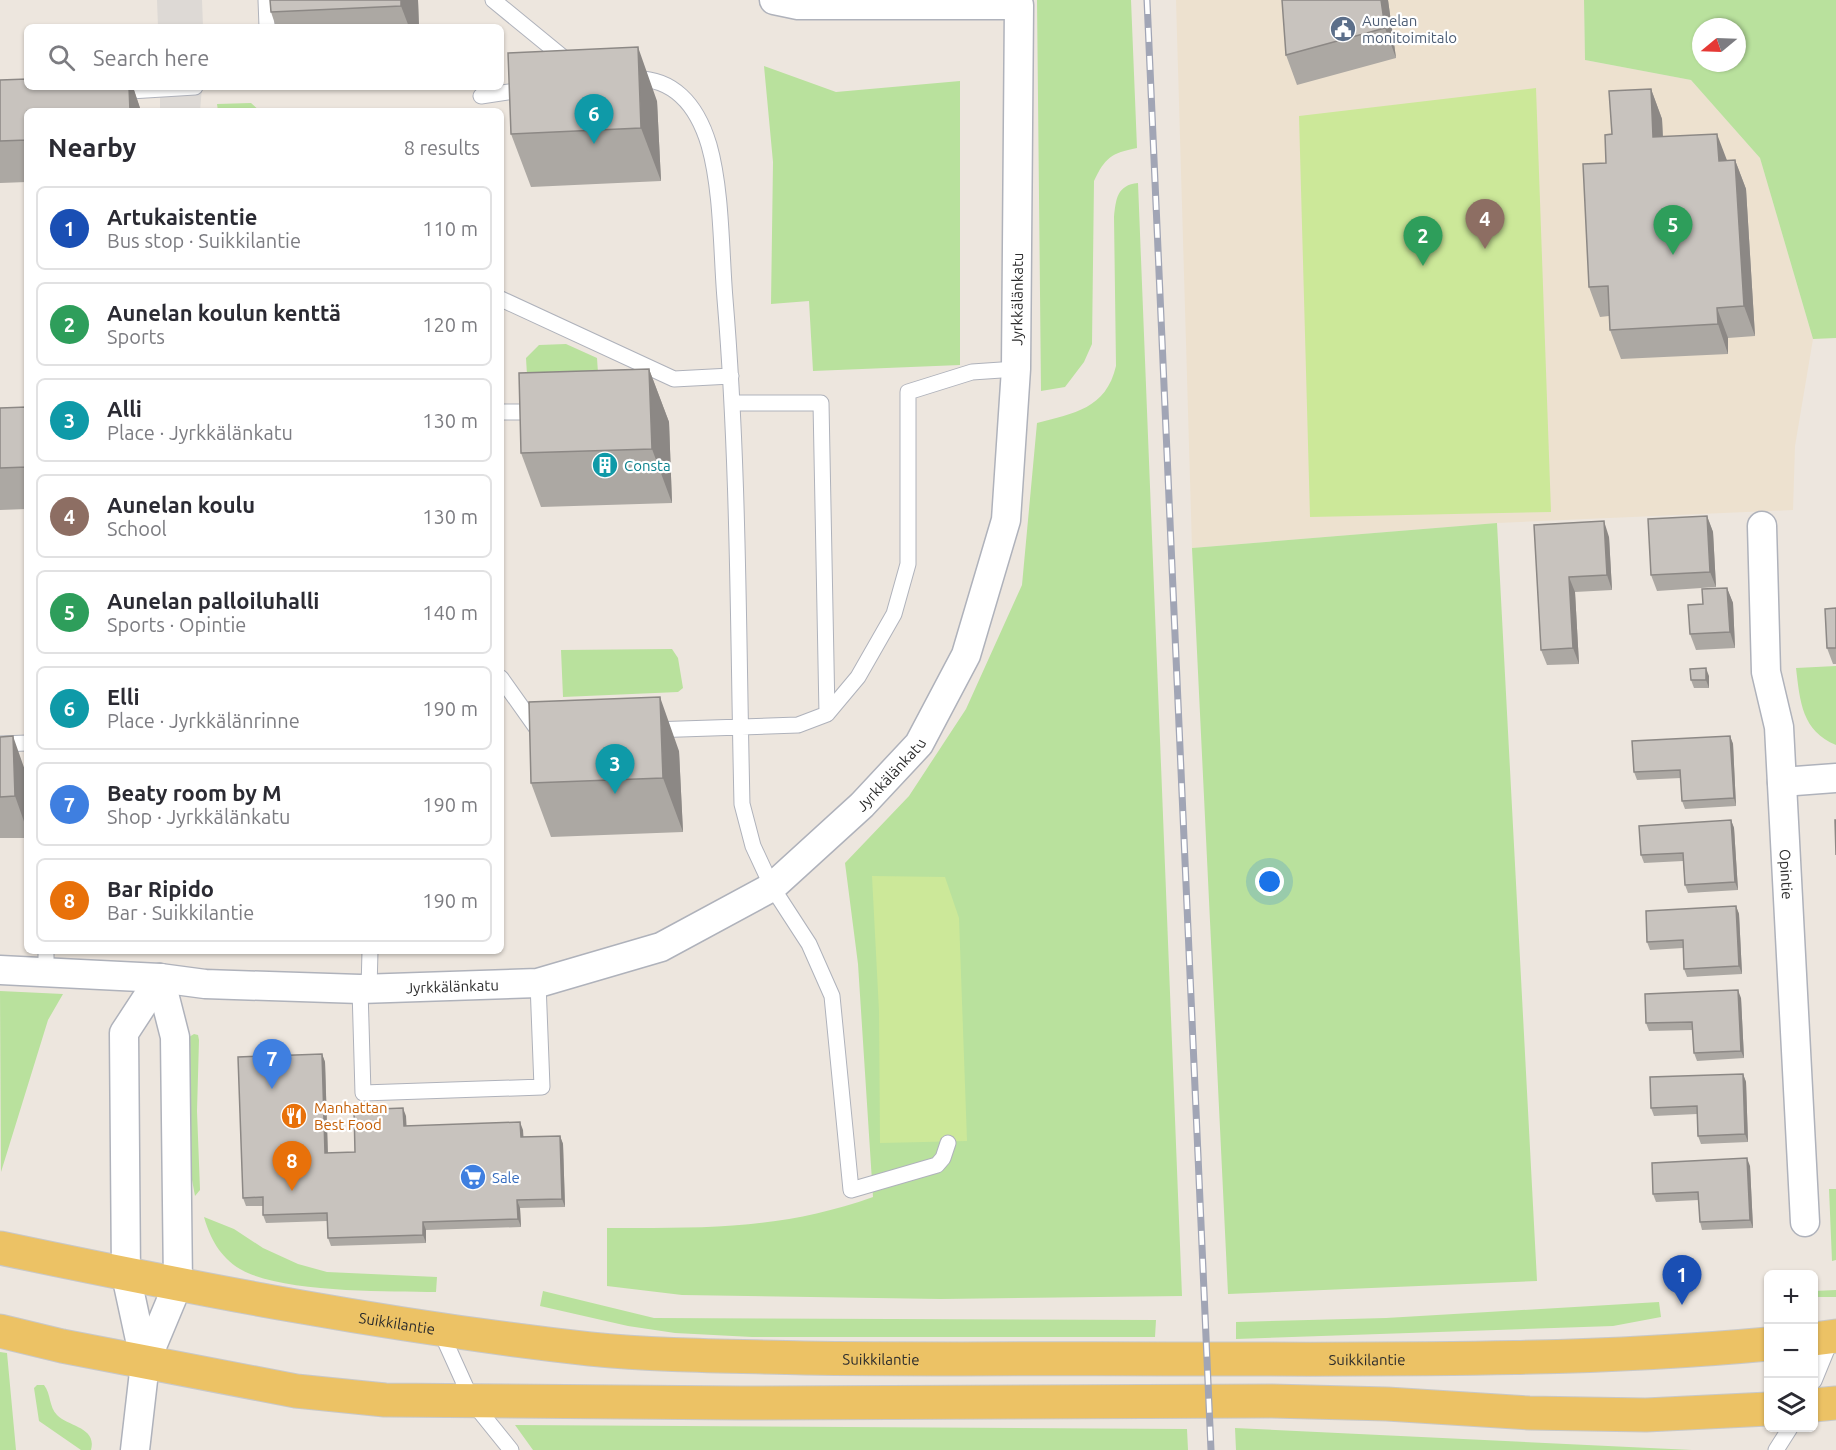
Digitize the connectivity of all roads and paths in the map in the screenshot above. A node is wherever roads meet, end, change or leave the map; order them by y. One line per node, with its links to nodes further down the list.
1 (266, 0): 4 (lane)
2 (493, 0): 6 (lane)
3 (774, 0): 12 (street, Jyrkkälänkatu)
4 (267, 24)
5 (618, 80): 13 (lane)
6 (575, 82)
7 (540, 87): 10 (lane)
8 (140, 90): 9 (lane)
9 (104, 92)
10 (481, 96)
11 (504, 300): 14 (lane)
12 (1016, 369): 21 (lane); 29 (street, Jyrkkälänkatu)
13 (731, 376): 14 (lane); 16 (lane)
14 (674, 379): 15 (lane)
15 (654, 387)
16 (732, 403): 21 (lane); 22 (lane)
17 (504, 412): 18 (lane)
18 (555, 412)
19 (1762, 526): 28 (street, Opintie)
20 (504, 682): 24 (lane)
21 (827, 714): 22 (lane)
22 (740, 726): 23 (lane); 29 (lane)
23 (639, 730)
24 (551, 733)
25 (24, 743): 26 (lane)
26 (0, 744)
27 (1836, 778): 28 (street)
28 (1782, 782): 37 (street, Opintie)
29 (772, 887): 34 (street, Jyrkkälänkatu); 36 (lane)
30 (370, 954): 35 (lane)
31 (46, 962): 32 (street, Jyrkkälänkatu); 33 (street, Jyrkkälänkatu)
32 (0, 970)
33 (160, 978): 35 (street, Jyrkkälänkatu); 39 (street); 40 (street)
34 (538, 983): 35 (street, Jyrkkälänkatu); 35 (lane)
35 (365, 989)
36 (948, 1143)
37 (1805, 1222)
38 (0, 1248): 39 (main road, Suikkilantie)
39 (126, 1275): 40 (main road, Suikkilantie); 45 (street)
40 (178, 1284): 41 (main road, Suikkilantie); 45 (street)
41 (439, 1327): 44 (main road, Suikkilantie); 47 (lane)
42 (0, 1331): 45 (main road)
43 (1827, 1337): 46 (lane)
44 (1764, 1344)
45 (145, 1363): 47 (main road); 52 (street)
46 (1815, 1378)
47 (473, 1403): 50 (main road); 53 (lane)
48 (1836, 1403): 49 (main road)
49 (1818, 1405)
50 (1764, 1409)
51 (1787, 1432): 54 (lane)
52 (135, 1450)
53 (511, 1450)
54 (1776, 1450)

